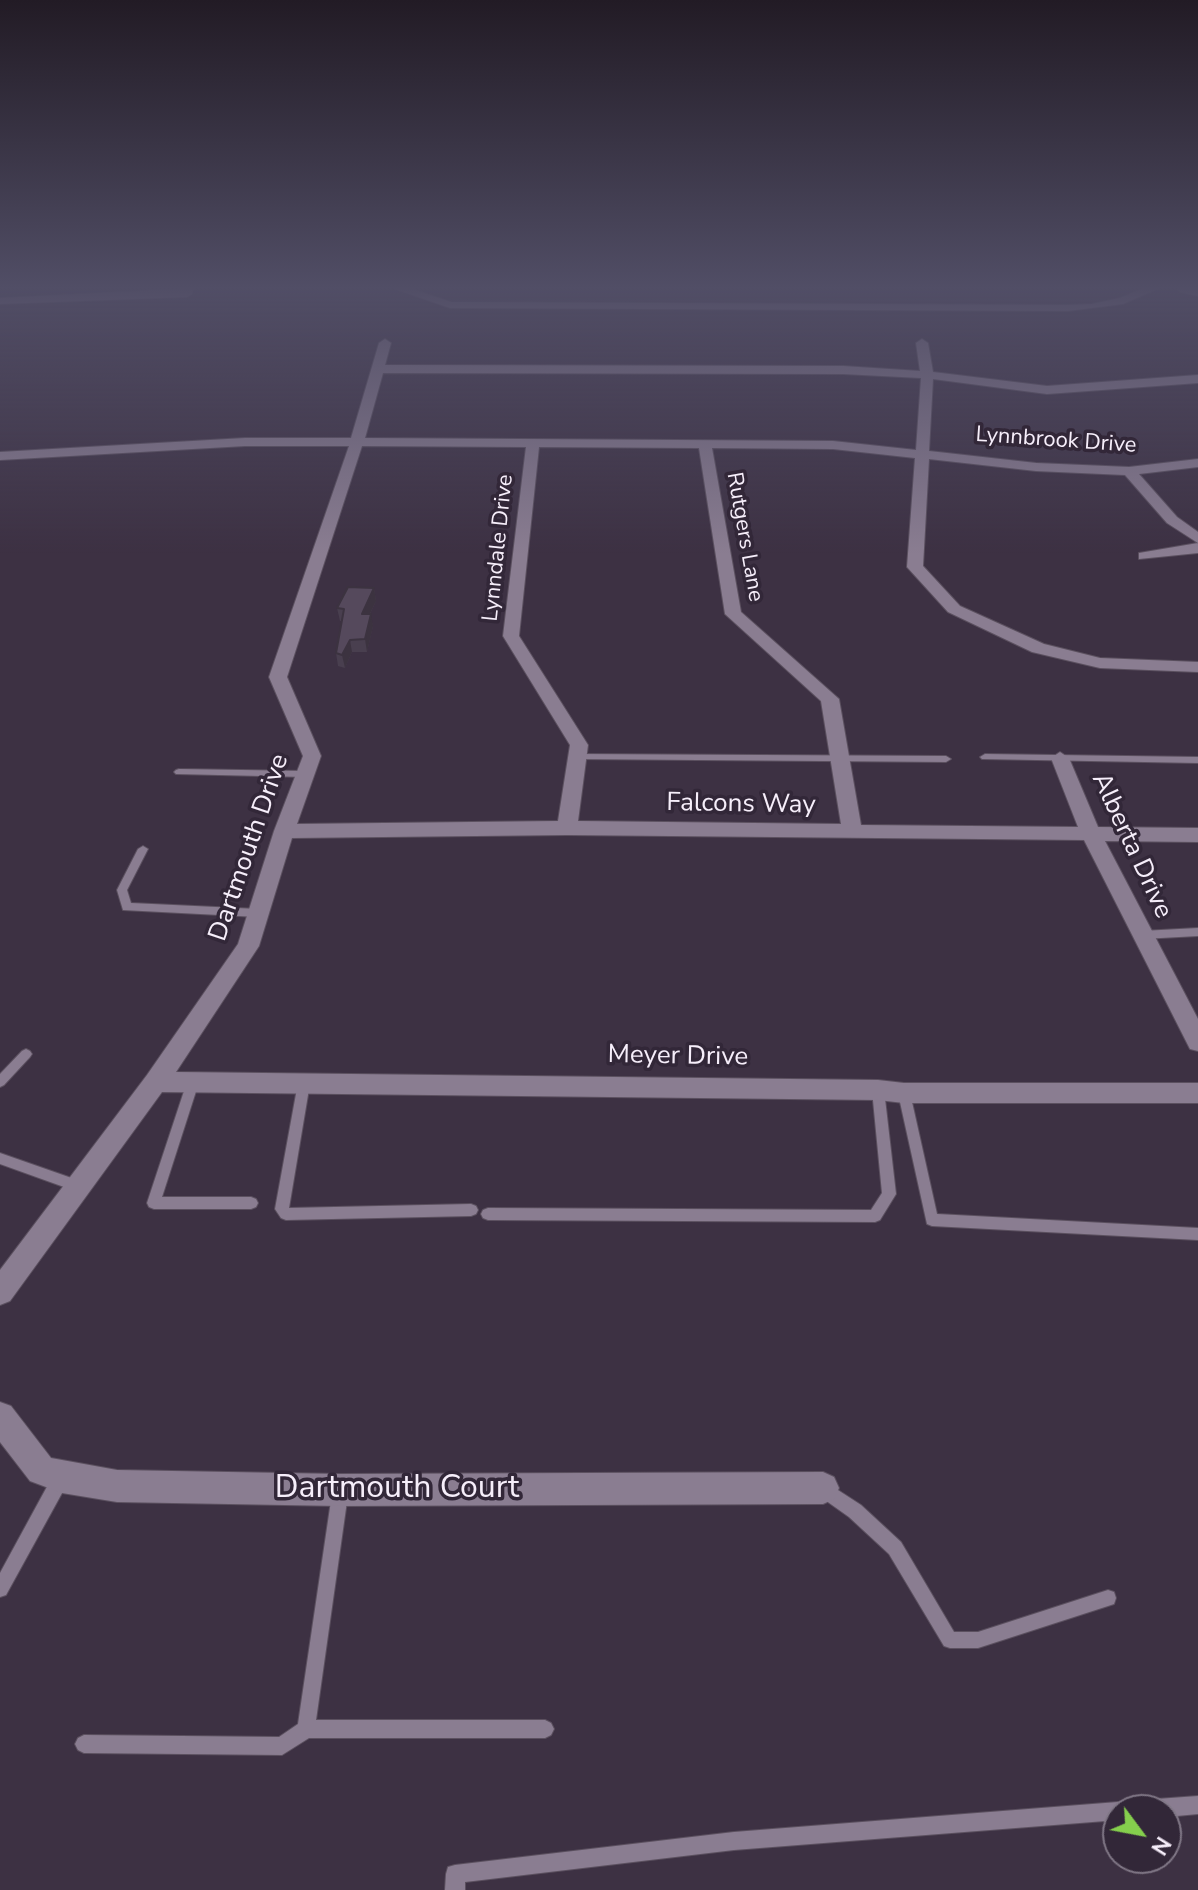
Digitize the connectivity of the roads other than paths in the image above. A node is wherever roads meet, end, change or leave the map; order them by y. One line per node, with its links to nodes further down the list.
1 (375, 377): 5 (street, Dartmouth Drive)
2 (927, 377): 8 (street)
3 (945, 377): 4 (street)
4 (1198, 379)
5 (357, 442): 6 (street, Lynnbrook Drive); 9 (street, Lynnbrook Drive); 23 (street, Dartmouth Drive)
6 (533, 444): 7 (street, Lynnbrook Drive); 16 (street, Lynndale Drive)
7 (705, 446): 8 (street, Lynnbrook Drive); 19 (street, Rutgers Lane)
8 (922, 452): 11 (street, Lynnbrook Drive); 15 (street)
9 (0, 456)
10 (1198, 463): 11 (street, Lynnbrook Drive)
11 (1129, 471): 12 (street)
12 (1198, 539)
13 (1198, 548): 14 (street)
14 (1144, 556)
15 (1198, 667)
16 (577, 757): 19 (lane); 24 (street, Lynndale Drive)
17 (985, 757): 18 (lane)
18 (1060, 758): 21 (lane); 27 (street, Alberta Drive)
19 (840, 759): 20 (lane); 26 (street, Rutgers Lane)
20 (946, 759)
21 (1198, 760)
22 (179, 772): 23 (lane)
23 (305, 774): 25 (street, Dartmouth Drive)
24 (567, 828): 25 (street, Falcons Way); 26 (street, Falcons Way)
25 (284, 831): 30 (street, Dartmouth Drive)
26 (852, 833): 27 (street, Falcons Way)
27 (1091, 834): 28 (street, Falcons Way); 32 (street, Alberta Drive)
28 (1198, 835)
29 (143, 849): 30 (lane)
30 (258, 913): 36 (street, Dartmouth Drive)
31 (1198, 932): 32 (lane)
32 (1141, 935): 33 (street, Alberta Drive)
33 (1198, 1042)
34 (26, 1054): 35 (lane)
35 (0, 1082)
36 (156, 1082): 37 (street, Meyer Drive); 43 (street)
37 (193, 1082): 38 (street, Meyer Drive); 44 (lane)
38 (304, 1083): 39 (street, Meyer Drive); 45 (lane)
39 (878, 1090): 40 (street, Meyer Drive); 46 (lane)
40 (904, 1093): 41 (street, Meyer Drive); 47 (lane)
41 (1198, 1093)
42 (0, 1158): 43 (lane)
43 (78, 1186): 48 (street)
44 (251, 1203)
45 (471, 1210)
46 (488, 1214)
47 (1198, 1234)
48 (0, 1292)
49 (0, 1417): 50 (street, Dartmouth Court)
50 (62, 1477): 52 (street, Dartmouth Court); 53 (lane)
51 (823, 1488): 52 (street, Dartmouth Court); 54 (lane)
52 (340, 1490): 55 (lane)
53 (0, 1589)
54 (1108, 1598)
55 (306, 1729): 56 (lane); 57 (lane)
56 (545, 1729)
57 (84, 1744)
58 (1102, 1812): 59 (lane)
59 (455, 1890)

